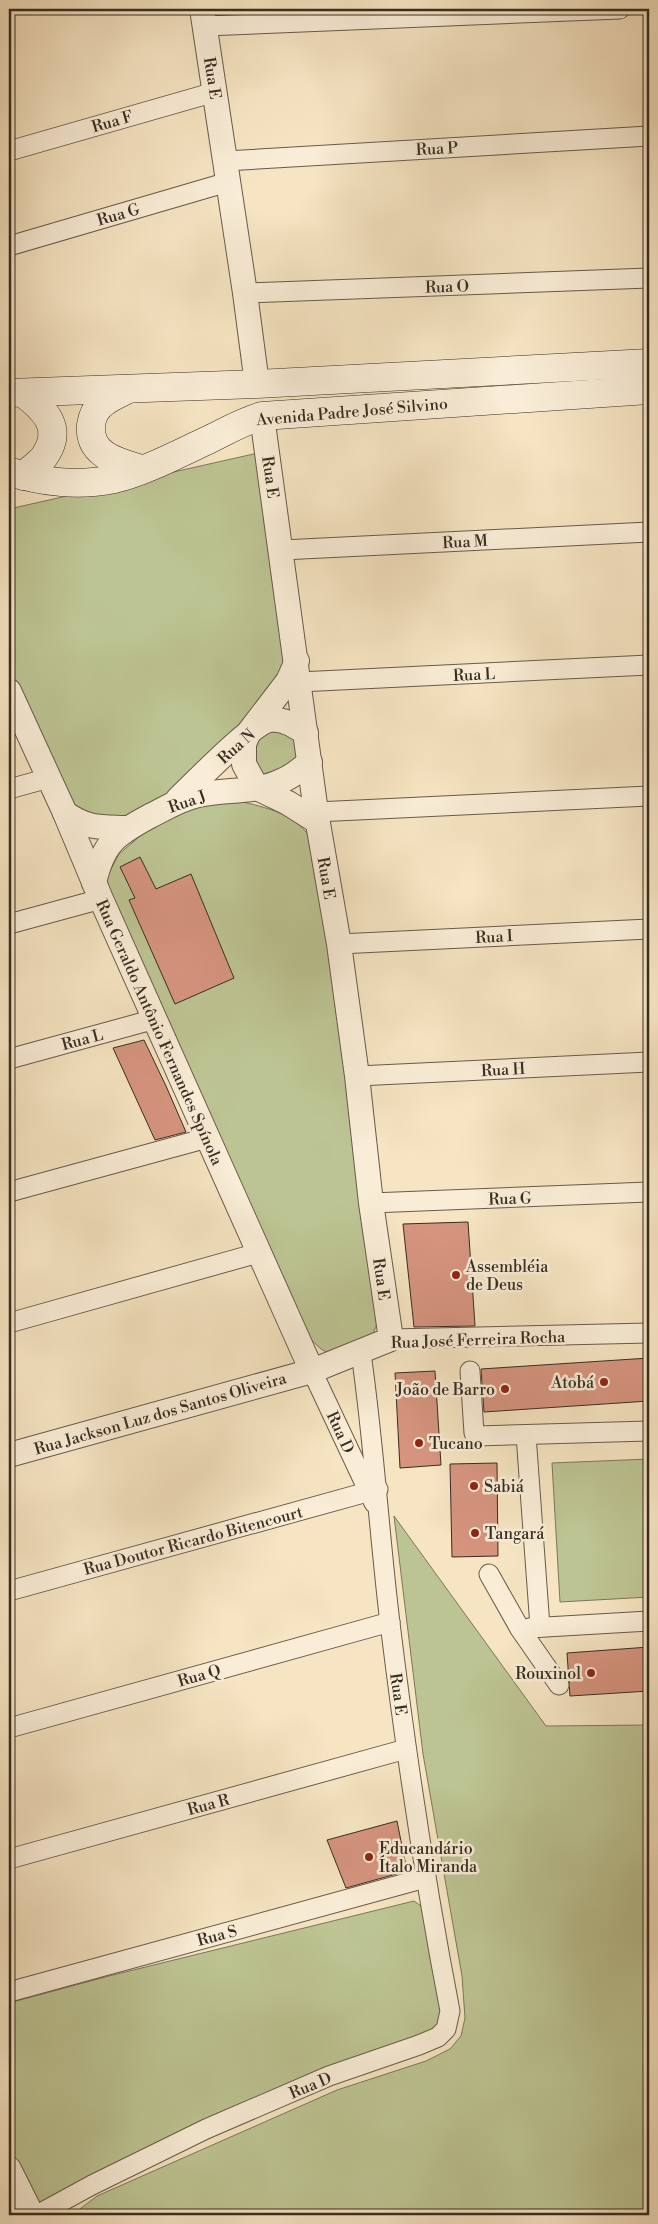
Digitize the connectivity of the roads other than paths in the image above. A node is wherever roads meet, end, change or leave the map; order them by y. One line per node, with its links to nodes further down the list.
1 (620, 9): 2 (street)
2 (203, 18): 3 (street, Rua E)
3 (215, 92): 5 (street, Rua F); 6 (street, Rua E)
4 (649, 136): 6 (street, Rua P)
5 (9, 151)
6 (226, 172): 7 (street, Rua G); 9 (street, Rua E)
7 (9, 246)
8 (649, 278): 9 (street, Rua O)
9 (245, 293): 11 (street, Rua E)
10 (649, 363): 11 (main road, Avenida Padre José Silvino)
11 (257, 384): 12 (main road, Avenida Padre José Silvino)
12 (129, 388): 14 (main road, Avenida Padre José Silvino); 16 (main road)
13 (649, 390): 15 (main road, Avenida Padre José Silvino)
14 (16, 393): 17 (main road)
15 (262, 416): 16 (main road, Avenida Padre José Silvino); 19 (street, Rua E)
16 (141, 469): 17 (main road, Avenida Padre José Silvino)
17 (16, 473)
18 (649, 532): 19 (street, Rua M)
19 (282, 550): 21 (street, Rua E)
20 (649, 665): 21 (street, Rua L)
21 (298, 671): 23 (street); 24 (street, Rua E)
22 (9, 692): 26 (street, Rua Geraldo Antônio Fernandes Spínola)
23 (249, 732): 24 (street, Rua N); 27 (street); 30 (street, Rua N)
24 (306, 733): 25 (street, Rua E)
25 (310, 762): 27 (street, Rua J); 32 (street, Rua E)
26 (49, 778): 28 (street); 31 (street, Rua Geraldo Antônio Fernandes Spínola)
27 (257, 788): 30 (street, Rua J); 32 (street)
28 (9, 789)
29 (649, 796): 32 (street)
30 (174, 802): 33 (street, Rua J)
31 (65, 813): 33 (street); 34 (street, Rua Geraldo Antônio Fernandes Spínola)
32 (317, 817): 37 (street, Rua E)
33 (126, 828): 34 (street, Rua J)
34 (97, 891): 35 (street); 38 (street, Rua Geraldo Antônio Fernandes Spínola)
35 (9, 924)
36 (649, 929): 37 (street, Rua I)
37 (339, 944): 41 (street, Rua E)
38 (155, 1019): 39 (street, Rua L); 42 (street, Rua Geraldo Antônio Fernandes Spínola)
39 (9, 1059)
40 (649, 1062): 41 (street, Rua H)
41 (357, 1076): 45 (street, Rua E)
42 (207, 1138): 43 (street); 46 (street, Rua Geraldo Antônio Fernandes Spínola)
43 (9, 1192)
44 (649, 1192): 45 (street, Rua G)
45 (371, 1203): 49 (street, Rua E)
46 (258, 1253): 47 (street); 51 (street, Rua Geraldo Antônio Fernandes Spínola)
47 (9, 1324)
48 (649, 1333): 49 (street, Rua José Ferreira Rocha)
49 (391, 1339): 50 (street, Rua José Ferreira Rocha)
50 (361, 1353): 51 (street, Rua José Ferreira Rocha); 56 (street, Rua E)
51 (312, 1371): 55 (street, Rua Jackson Luz dos Santos Oliveira); 56 (street, Rua D)
52 (470, 1371): 54 (street)
53 (649, 1431): 54 (street)
54 (526, 1435): 61 (street)
55 (9, 1455)
56 (373, 1491): 58 (street, Rua Doutor Ricardo Bitencourt); 60 (street, Rua E)
57 (489, 1574): 62 (street)
58 (9, 1591)
59 (649, 1621): 61 (street)
60 (390, 1622): 64 (street, Rua Q); 65 (street, Rua E)
61 (540, 1627): 62 (street)
62 (520, 1628): 63 (street)
63 (559, 1685)
64 (9, 1728)
65 (406, 1750): 66 (street, Rua R); 67 (street, Rua E)
66 (9, 1859)
67 (425, 1878): 68 (street, Rua S); 70 (street, Rua D)
68 (9, 1992)
69 (9, 2169): 70 (street)
70 (28, 2210)

